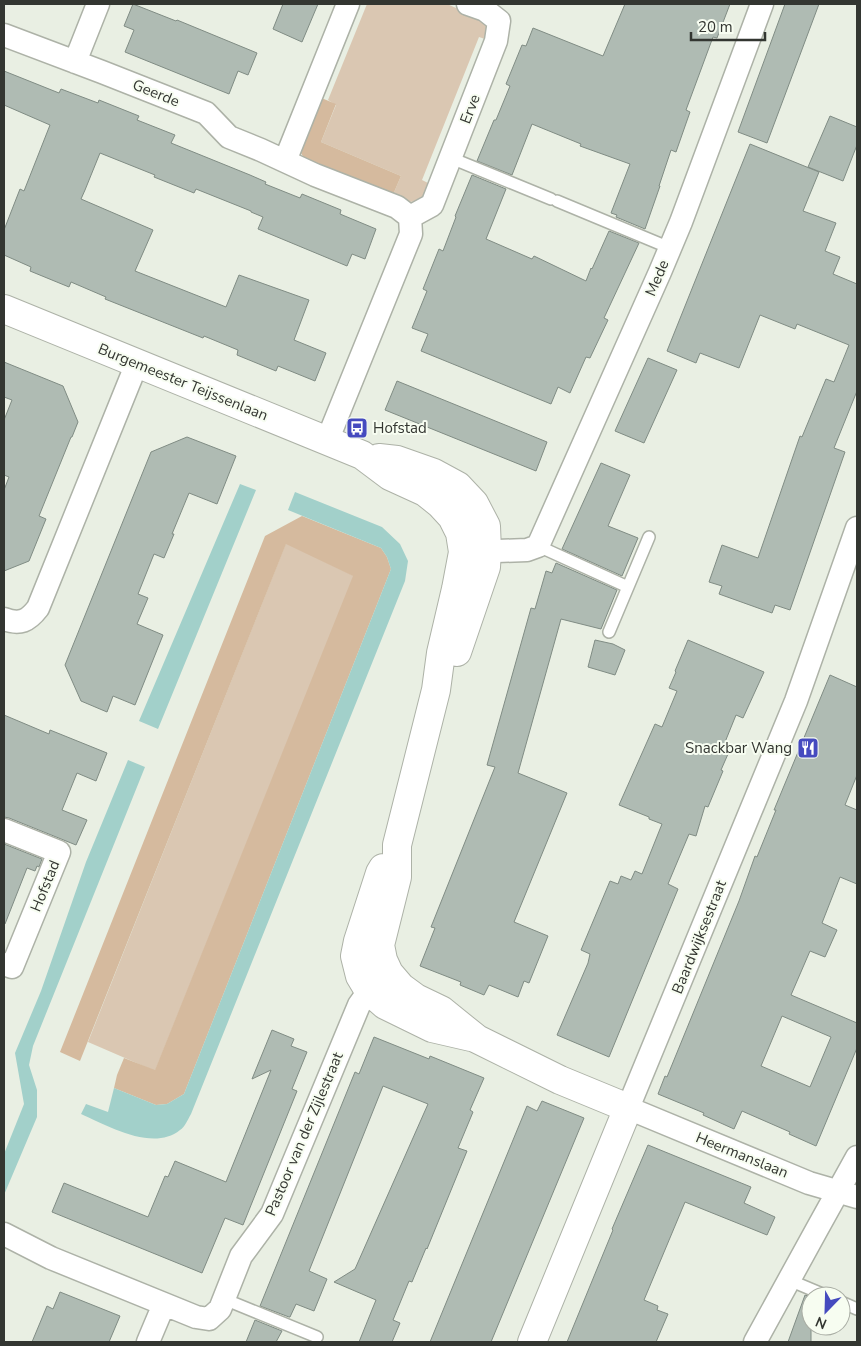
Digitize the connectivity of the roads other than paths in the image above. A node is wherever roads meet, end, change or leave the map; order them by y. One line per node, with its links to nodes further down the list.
1 (98, 4): 6 (street)
2 (348, 4): 8 (street)
3 (468, 4): 7 (street, Erve)
4 (762, 4): 10 (street, Mede)
5 (4, 36): 6 (street, Geerde)
6 (75, 62): 8 (street, Geerde)
7 (451, 158): 9 (street, Erve); 10 (lane)
8 (285, 161): 9 (street)
9 (410, 217): 13 (street)
10 (670, 248): 16 (street, Mede)
11 (4, 309): 12 (street, Burgemeester Teijssenlaan)
12 (137, 363): 13 (street, Burgemeester Teijssenlaan); 19 (street)
13 (327, 441): 17 (street, Burgemeester Teijssenlaan)
14 (857, 528): 27 (street, Baardwijksestraat)
15 (649, 537): 18 (lane)
16 (538, 546): 17 (street); 18 (lane)
17 (475, 551): 22 (street, Burgemeester Teijssenlaan)
18 (628, 587): 20 (lane)
19 (4, 619)
20 (610, 632)
21 (4, 830): 23 (street, Hofstad)
22 (396, 845): 24 (street, Burgemeester Teijssenlaan); 25 (street, Burgemeester Teijssenlaan)
23 (4, 964)
24 (389, 973): 25 (street, Pastoor van der Zijlestraat); 26 (street, Burgemeester Teijssenlaan)
25 (369, 991): 26 (street, Burgemeester Teijssenlaan); 33 (street, Pastoor van der Zijlestraat)
26 (477, 1039): 27 (street, Burgemeester Teijssenlaan)
27 (628, 1108): 29 (street, Heermanslaan); 37 (street, Baardwijksestraat)
28 (857, 1157): 29 (street)
29 (848, 1195): 31 (street)
30 (8, 1236): 34 (street, Pastoor van der Zijlestraat)
31 (789, 1280): 32 (lane); 38 (street)
32 (803, 1286)
33 (224, 1299): 34 (street, Pastoor van der Zijlestraat); 35 (lane)
34 (164, 1304): 36 (street)
35 (317, 1337)
36 (148, 1342)
37 (532, 1342)
38 (755, 1342)

